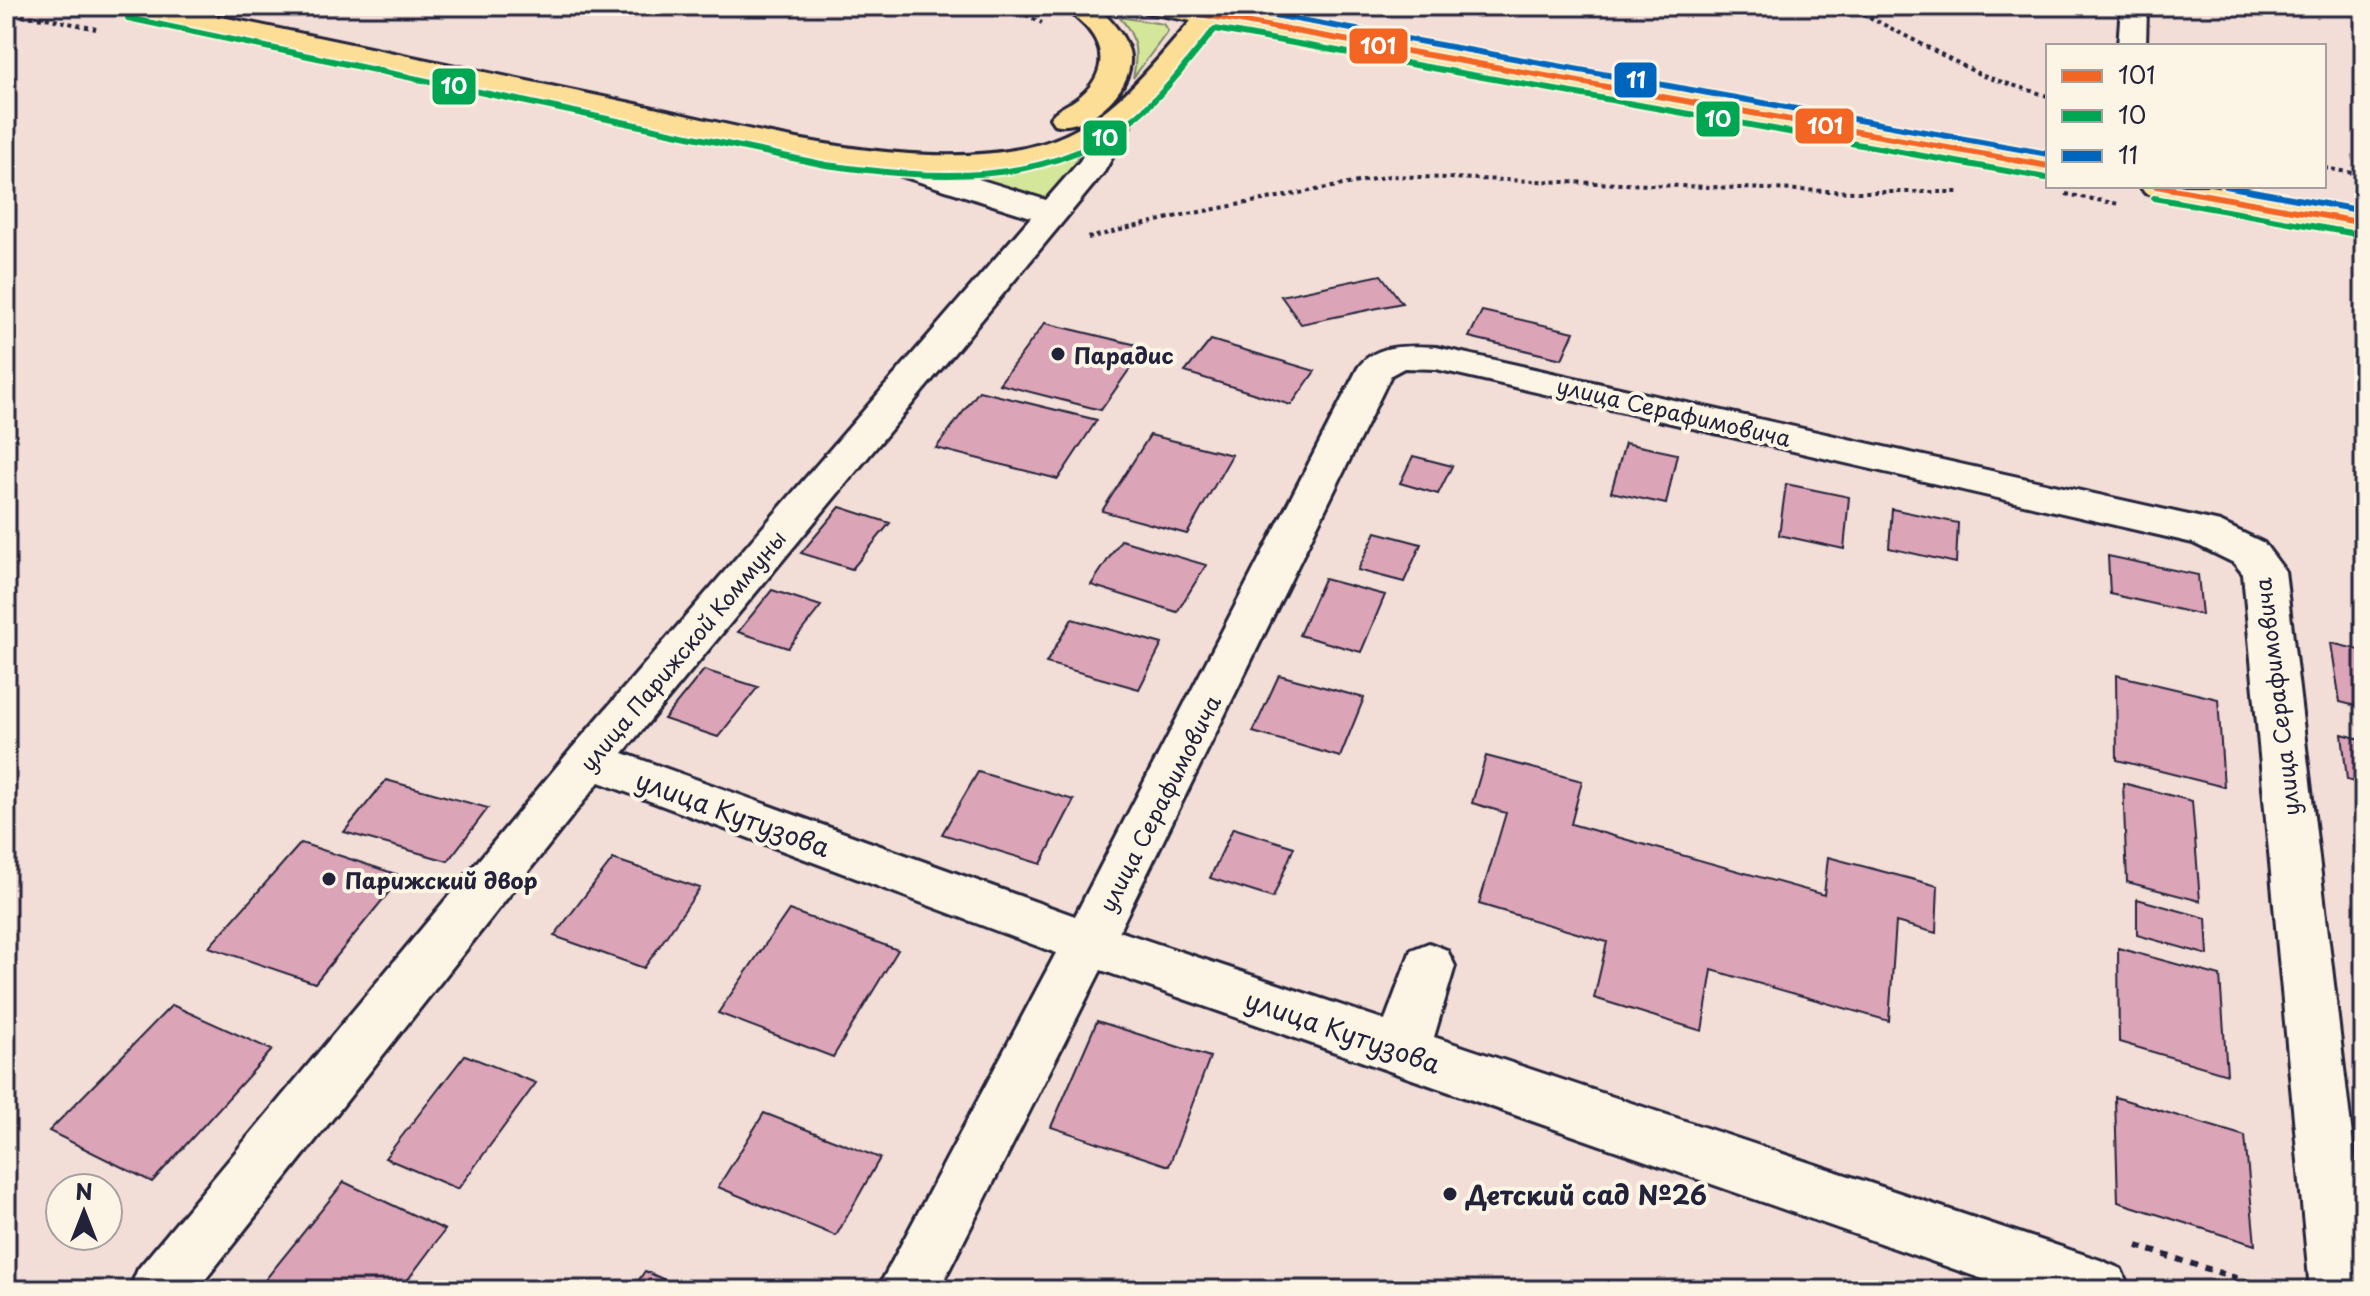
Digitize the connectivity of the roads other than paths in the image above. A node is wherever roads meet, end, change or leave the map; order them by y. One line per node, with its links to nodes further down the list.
1 (130, 6): 11 (main road)
2 (233, 6): 3 (main road)
3 (1080, 6)
4 (1155, 6): 7 (main road)
5 (1264, 6): 10 (main road)
6 (2133, 8): 8 (street)
7 (1210, 16): 9 (main road, улица Парижской Коммуны); 12 (main road)
8 (2132, 44)
9 (1123, 112): 11 (main road); 17 (street, улица Парижской Коммуны)
10 (2046, 145)
11 (890, 162): 17 (street)
12 (2046, 178)
13 (2167, 188): 16 (main road)
14 (2292, 188): 15 (main road)
15 (2364, 201)
16 (2364, 223)
17 (1067, 226): 18 (street, улица Парижской Коммуны)
18 (590, 760): 19 (street, улица Кутузова); 22 (street, улица Парижской Коммуны)
19 (1088, 943): 21 (street, улица Кутузова); 23 (street, улица Серафимовича); 25 (street, улица Серафимовича)
20 (1429, 966): 21 (street)
21 (1402, 1051): 24 (street, улица Кутузова)
22 (159, 1290)
23 (907, 1290)
24 (2100, 1290)
25 (2340, 1290)

